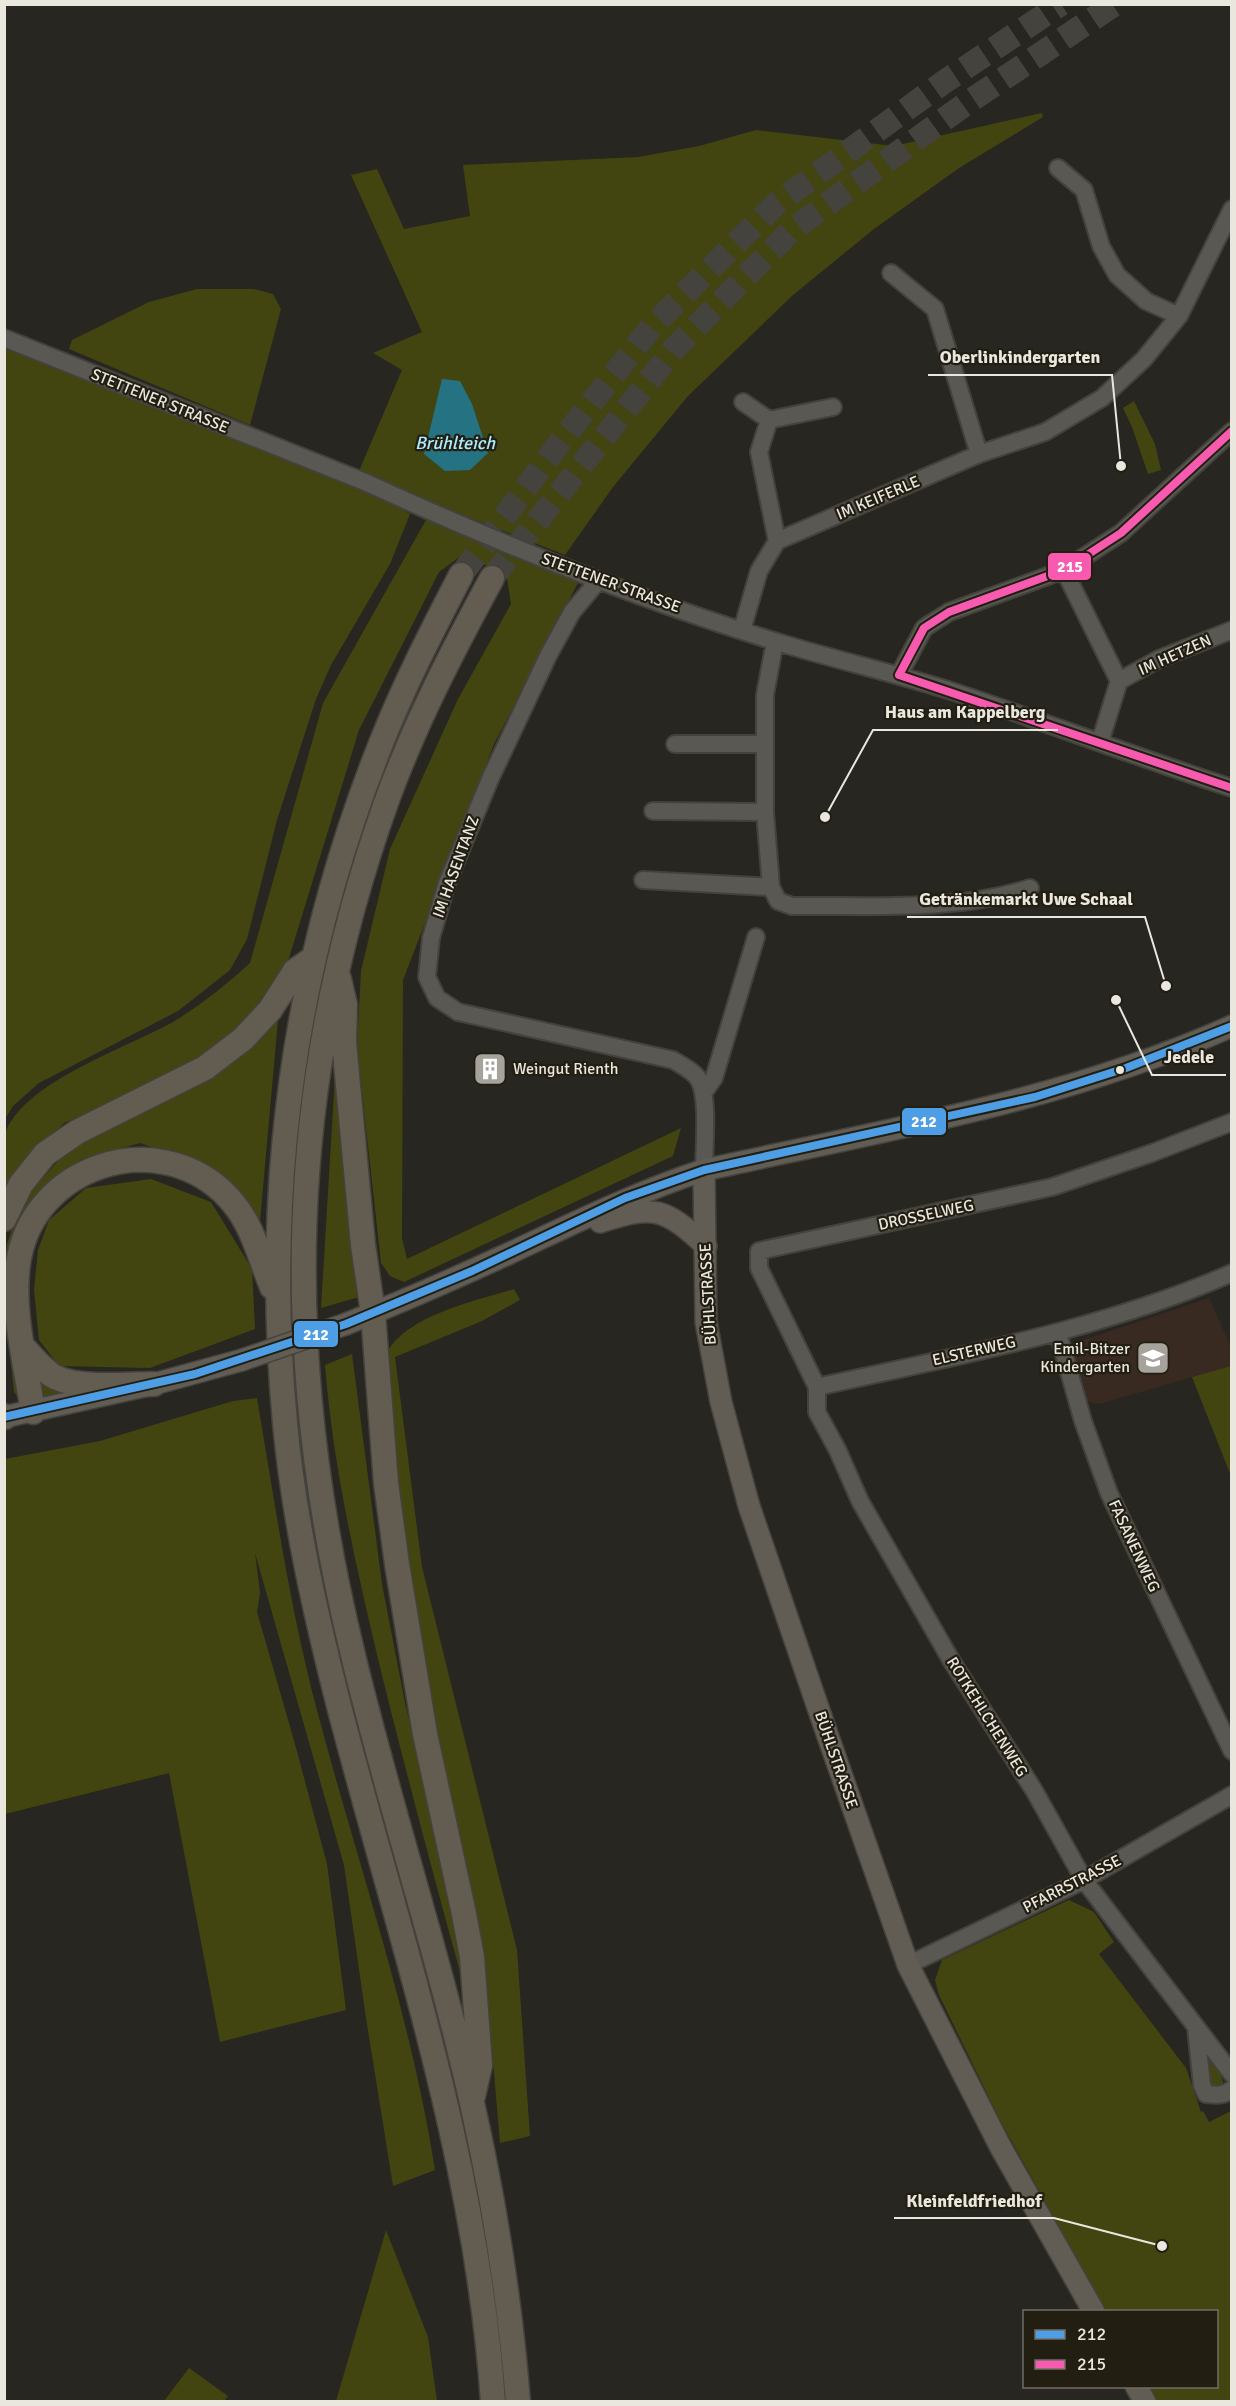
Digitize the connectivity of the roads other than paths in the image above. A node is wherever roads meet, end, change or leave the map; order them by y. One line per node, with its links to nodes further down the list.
1 (1058, 168): 4 (street)
2 (1232, 209): 4 (street, IM KEIFERLE)
3 (891, 273): 10 (street)
4 (1179, 316): 10 (street, IM KEIFERLE)
5 (4, 338): 15 (street, STETTENER STRASSE)
6 (743, 402): 8 (street)
7 (833, 407): 8 (street)
8 (769, 420): 11 (street)
9 (1232, 431): 12 (street)
10 (979, 454): 11 (street, IM KEIFERLE)
11 (777, 541): 16 (street)
12 (1064, 570): 19 (street); 20 (street, IM HETZEN)
13 (461, 575): 31 (highway)
14 (492, 578): 32 (highway)
15 (598, 581): 16 (street, STETTENER STRASSE); 34 (street, IM HASENTANZ)
16 (742, 630): 18 (street, STETTENER STRASSE)
17 (1232, 630): 20 (street, IM HETZEN)
18 (775, 641): 19 (street, STETTENER STRASSE); 23 (street)
19 (898, 675): 21 (street, STETTENER STRASSE)
20 (1119, 681): 21 (street, IM HETZEN)
21 (1100, 742): 24 (street, STETTENER STRASSE)
22 (675, 744): 23 (street)
23 (765, 744): 26 (street)
24 (1230, 785)
25 (653, 811): 26 (street)
26 (765, 812): 28 (street)
27 (643, 880): 28 (street)
28 (771, 887): 29 (street)
29 (1030, 888)
30 (756, 937): 34 (street)
31 (314, 958): 37 (highway); 41 (highway)
32 (337, 970): 42 (highway); 56 (highway)
33 (1232, 1026): 36 (main road)
34 (704, 1092): 36 (street)
35 (1232, 1122): 46 (street, DROSSELWEG)
36 (704, 1170): 38 (main road, BÜHLSTRASSE); 39 (main road)
37 (4, 1219)
38 (706, 1246): 39 (main road); 52 (main road, BÜHLSTRASSE)
39 (517, 1250): 42 (main road)
40 (1232, 1273): 43 (street, ELSTERWEG)
41 (278, 1302): 44 (highway); 59 (highway)
42 (373, 1313): 45 (main road, bridge); 56 (highway)
43 (1058, 1333): 46 (street, ELSTERWEG); 49 (street, FASANENWEG)
44 (23, 1347): 45 (highway); 47 (highway)
45 (154, 1384): 47 (main road)
46 (817, 1387): 51 (street, ROTKEHLCHENWEG)
47 (33, 1412): 48 (main road)
48 (5, 1417)
49 (1232, 1751)
50 (1232, 1795): 51 (street, PFARRSTRASSE)
51 (1084, 1880): 52 (street, PFARRSTRASSE); 53 (street, ROTKEHLCHENWEG)
52 (908, 1965): 57 (main road, BÜHLSTRASSE)
53 (1196, 2027): 54 (street, ROTKEHLCHENWEG); 55 (street)
54 (1232, 2074)
55 (1232, 2089)
56 (472, 2101): 60 (highway)
57 (1093, 2310)
58 (1137, 2388): 61 (main road)
59 (493, 2402)
60 (518, 2402)
61 (1145, 2402)

